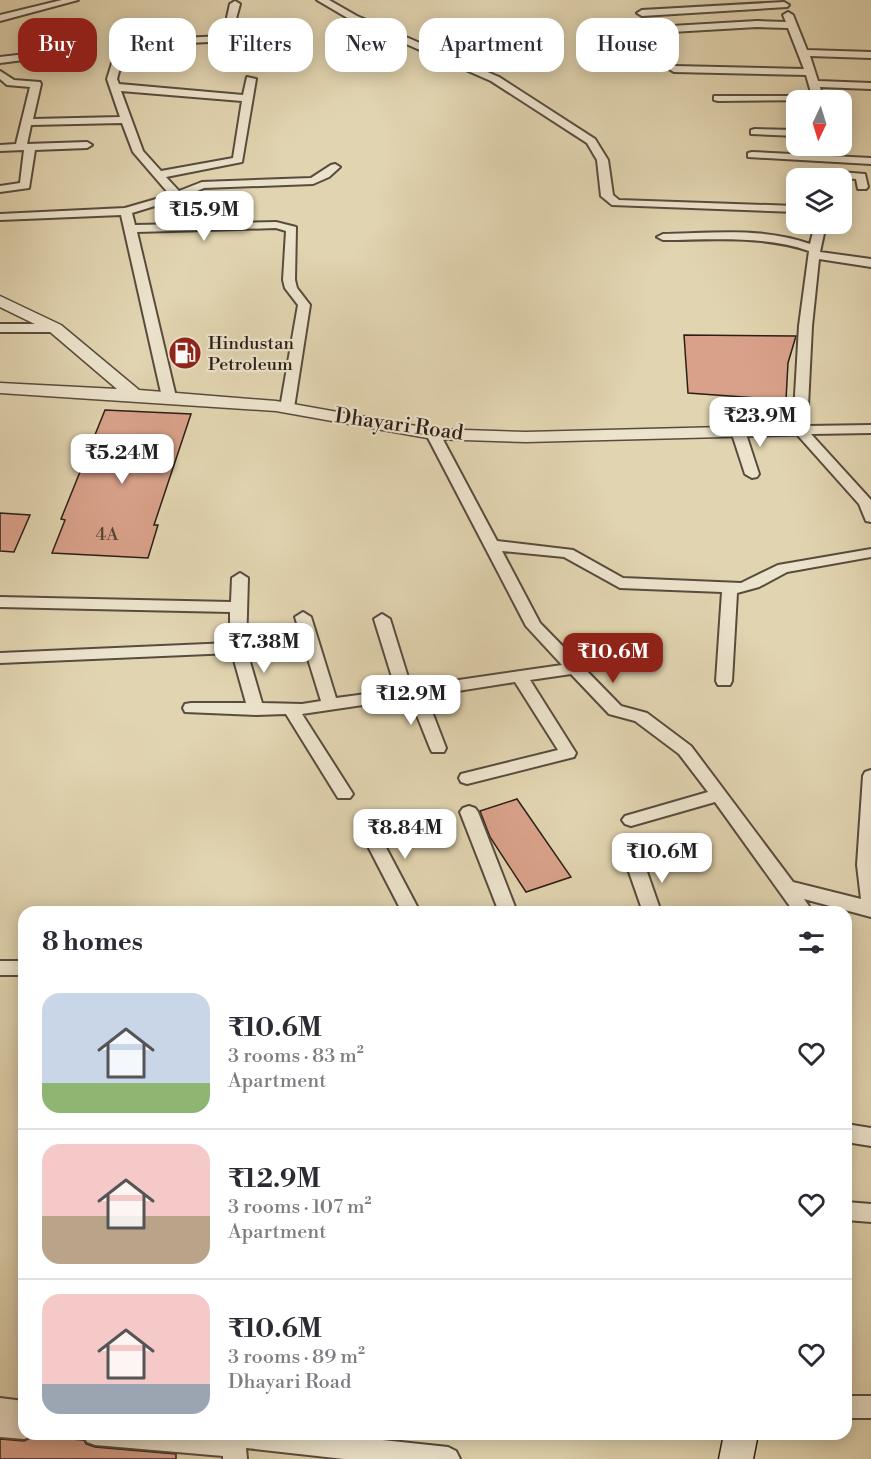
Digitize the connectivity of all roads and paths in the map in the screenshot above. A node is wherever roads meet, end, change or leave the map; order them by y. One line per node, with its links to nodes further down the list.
1 (73, 0): 6 (street)
2 (322, 0): 43 (street)
3 (783, 3): 5 (street); 7 (street)
4 (235, 4): 20 (street)
5 (642, 14)
6 (0, 18)
7 (793, 25): 8 (street); 9 (street)
8 (679, 29)
9 (803, 53): 10 (street); 14 (street)
10 (871, 55)
11 (18, 58): 12 (street)
12 (0, 60)
13 (871, 65): 14 (street)
14 (808, 68): 15 (street); 18 (street)
15 (679, 69)
16 (0, 74): 26 (street)
17 (251, 79): 22 (street)
18 (813, 84): 19 (street); 21 (street)
19 (871, 86)
20 (115, 87): 22 (street); 25 (street)
21 (815, 90)
22 (248, 98): 38 (street)
23 (718, 98): 24 (street)
24 (786, 99)
25 (126, 120): 26 (street); 38 (street)
26 (26, 122): 30 (street)
27 (755, 132): 28 (street)
28 (786, 133)
29 (87, 145): 30 (street)
30 (26, 147): 31 (street); 41 (street)
31 (0, 148)
32 (752, 155): 34 (street)
33 (824, 156): 34 (street)
34 (825, 159): 35 (street); 37 (street)
35 (871, 161)
36 (335, 167): 42 (street)
37 (828, 168)
38 (158, 175): 42 (street)
39 (852, 176): 40 (street)
40 (861, 176)
41 (0, 189)
42 (177, 196): 44 (street)
43 (786, 209)
44 (126, 211): 45 (street); 46 (street)
45 (0, 217)
46 (130, 229): 57 (street); 58 (street)
47 (818, 234): 49 (street)
48 (663, 237): 49 (street)
49 (814, 251): 50 (street); 60 (street)
50 (871, 263)
51 (0, 301): 53 (street)
52 (4, 328): 53 (street); 54 (street)
53 (55, 328): 56 (street)
54 (0, 344)
55 (0, 388): 56 (street, Dhayari Road)
56 (134, 395): 57 (street, Dhayari Road)
57 (169, 397): 58 (street, Dhayari Road)
58 (287, 408): 62 (street, Dhayari Road)
59 (871, 429): 60 (street)
60 (800, 430): 61 (street, Dhayari Road); 64 (street)
61 (738, 432): 62 (street, Dhayari Road); 63 (street)
62 (433, 434): 65 (street)
63 (752, 474)
64 (871, 518)
65 (491, 545): 68 (street); 75 (street)
66 (871, 553): 68 (street)
67 (240, 578): 70 (street)
68 (729, 587): 77 (street)
69 (0, 602): 70 (street)
70 (238, 607): 73 (street)
71 (303, 617): 79 (street)
72 (382, 619): 78 (street)
73 (238, 648): 74 (street); 81 (street)
74 (0, 658)
75 (577, 668): 76 (street); 87 (street)
76 (520, 677): 78 (street); 85 (street)
77 (724, 681)
78 (410, 693): 79 (street); 83 (street)
79 (330, 705): 82 (street)
80 (191, 708): 81 (street)
81 (256, 710): 82 (street)
82 (291, 710): 86 (street)
83 (438, 748)
84 (871, 776): 97 (street)
85 (467, 778)
86 (344, 794)
87 (719, 795): 89 (street); 92 (street)
88 (469, 812): 94 (street)
89 (631, 820)
90 (366, 825): 93 (street)
91 (637, 868): 95 (street)
92 (786, 887): 96 (street); 97 (street)
93 (408, 906)
94 (506, 906)
95 (650, 906)
96 (800, 906)
97 (871, 910)
98 (0, 968): 99 (street)
99 (18, 968)
100 (852, 1134): 101 (street)
101 (871, 1137)
102 (852, 1211): 103 (street)
103 (871, 1213)
104 (852, 1407): 105 (street)
105 (871, 1407)
106 (0, 1409): 107 (street)
107 (18, 1411)
108 (0, 1426): 109 (street)
109 (18, 1428)
110 (166, 1440): 113 (street)
111 (276, 1440): 114 (street)
112 (740, 1440): 115 (main road)
113 (235, 1459)
114 (448, 1459)
115 (736, 1459)

